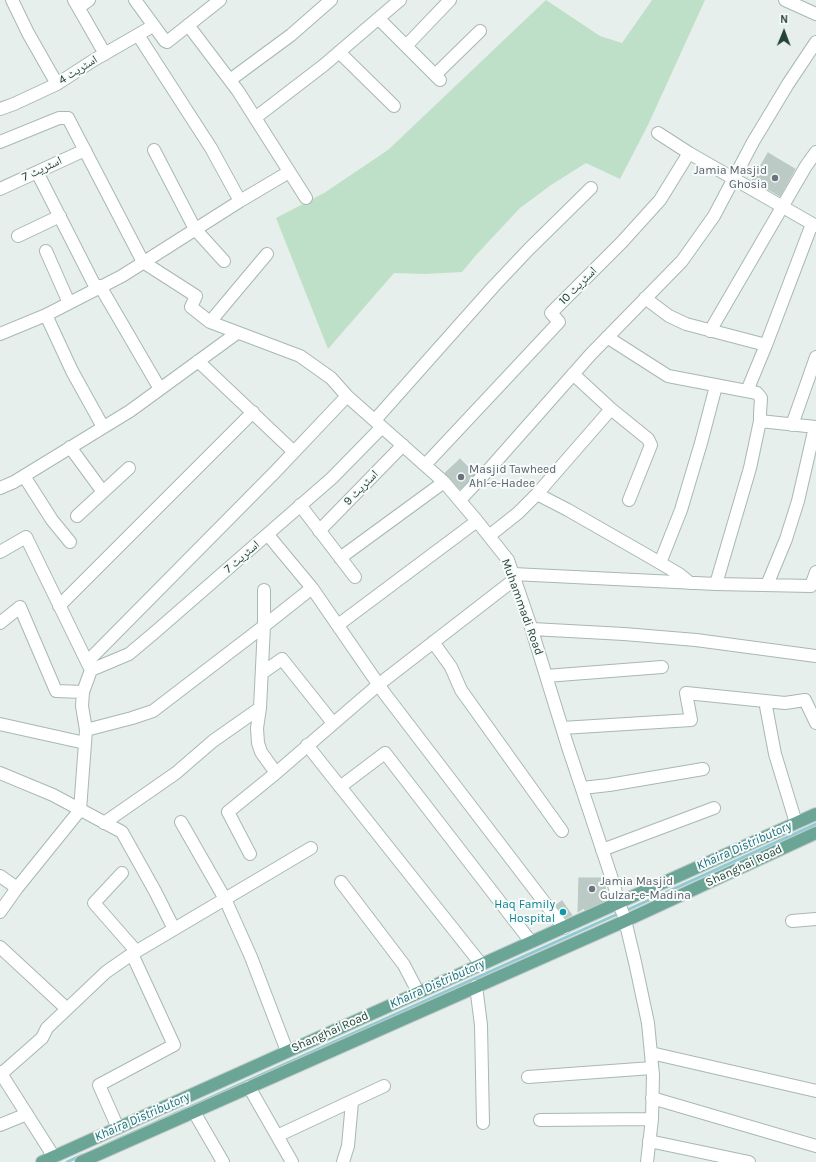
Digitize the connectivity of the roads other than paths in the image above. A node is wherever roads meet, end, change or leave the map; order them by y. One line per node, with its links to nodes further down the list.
1 (12, 0): 21 (street)
2 (89, 0): 9 (street)
3 (220, 0): 12 (street)
4 (331, 0): 20 (street)
5 (400, 0): 11 (street)
6 (450, 0): 17 (street)
7 (785, 0): 10 (street)
8 (137, 1): 13 (street)
9 (76, 4): 19 (street)
10 (816, 14)
11 (379, 19): 17 (street); 18 (street)
12 (188, 25): 13 (street); 20 (street)
13 (153, 26): 15 (street, اسٹریٹ 4)
14 (480, 32): 17 (street)
15 (138, 35): 19 (street, اسٹریٹ 4); 37 (street)
16 (816, 42): 33 (street)
17 (406, 46)
18 (339, 52): 22 (street); 24 (street)
19 (105, 54): 21 (street, اسٹریٹ 4)
20 (230, 80): 24 (street)
21 (57, 84): 23 (street, اسٹریٹ 4)
22 (394, 106)
23 (0, 109)
24 (255, 118): 32 (street)
25 (658, 133): 30 (street)
26 (0, 142): 27 (street)
27 (85, 150): 31 (street, اسٹریٹ 7); 46 (street)
28 (154, 150): 41 (street)
29 (816, 152): 38 (street)
30 (689, 153): 33 (street); 74 (street, اسٹریٹ 10)
31 (37, 172): 35 (street, اسٹریٹ 7); 39 (street)
32 (289, 172): 36 (street); 37 (street)
33 (734, 179): 38 (street); 48 (street)
34 (591, 188): 67 (street, اسٹریٹ 7)
35 (0, 189)
36 (306, 198)
37 (240, 201): 41 (street)
38 (783, 207): 40 (street); 52 (street)
39 (60, 216): 42 (street); 47 (street)
40 (814, 225): 56 (street)
41 (195, 229): 45 (street); 46 (street)
42 (18, 236)
43 (46, 251): 49 (street)
44 (267, 254): 51 (street)
45 (224, 261)
46 (143, 262): 47 (street); 51 (street, Muhammadi Road)
47 (98, 287): 49 (street); 61 (street)
48 (645, 298): 52 (street); 55 (street)
49 (70, 303): 50 (street)
50 (46, 315): 54 (street); 69 (street)
51 (210, 322): 53 (street, Muhammadi Road)
52 (710, 331): 56 (street)
53 (237, 333): 58 (street); 63 (street, Muhammadi Road)
54 (0, 334)
55 (608, 337): 59 (street); 60 (street)
56 (766, 345): 62 (street)
57 (816, 357): 68 (street)
58 (198, 361): 61 (street); 65 (street)
59 (574, 374): 64 (street); 81 (street)
60 (716, 386): 62 (street); 92 (street)
61 (160, 389): 69 (street)
62 (747, 391): 66 (street)
63 (347, 396): 67 (street, Muhammadi Road); 73 (street)
64 (611, 409): 80 (street); 82 (street)
65 (253, 412): 73 (street); 101 (street)
66 (760, 421): 68 (street); 97 (street)
67 (378, 424): 71 (street, Muhammadi Road); 83 (street, اسٹریٹ 7)
68 (792, 425): 70 (street)
69 (103, 427): 72 (street)
70 (816, 427): 98 (street)
71 (403, 445): 74 (street, Muhammadi Road); 86 (street, اسٹریٹ 9)
72 (70, 447): 76 (street); 79 (street)
73 (294, 452): 108 (street)
74 (425, 465): 77 (street, Muhammadi Road)
75 (129, 468): 79 (street)
76 (24, 476): 78 (street); 89 (street)
77 (444, 482): 81 (street, Muhammadi Road); 91 (street)
78 (0, 488)
79 (103, 492): 84 (street)
80 (536, 494): 88 (street); 92 (street)
81 (460, 500): 85 (street, Muhammadi Road)
82 (629, 500)
83 (300, 506): 86 (street); 87 (street, اسٹریٹ 7)
84 (76, 516)
85 (477, 521): 88 (street, Muhammadi Road); 103 (street)
86 (319, 531): 91 (street)
87 (268, 535): 99 (street); 108 (street, اسٹریٹ 7)
88 (489, 536): 94 (street, Muhammadi Road)
89 (70, 542)
90 (0, 552): 101 (street)
91 (340, 558): 95 (street)
92 (660, 563): 96 (street)
93 (816, 572): 98 (street)
94 (514, 576): 96 (street); 105 (street, Muhammadi Road); 106 (street)
95 (355, 577)
96 (690, 583): 97 (street)
97 (716, 584): 98 (street)
98 (767, 585)
99 (312, 588): 103 (street); 104 (street)
100 (264, 590): 104 (street)
101 (59, 606): 108 (street)
102 (0, 623): 113 (street)
103 (338, 625): 112 (street)
104 (264, 626): 110 (street); 120 (street)
105 (532, 629): 107 (street); 111 (street, Muhammadi Road)
106 (433, 642): 112 (street); 134 (street)
107 (816, 656)
108 (89, 666): 113 (street)
109 (662, 667): 111 (street)
110 (262, 673): 115 (street); 116 (street)
111 (546, 676): 119 (street, Muhammadi Road)
112 (378, 685): 116 (street); 148 (street)
113 (84, 692): 120 (street)
114 (765, 701): 117 (street); 119 (street); 133 (street)
115 (260, 708): 125 (street); 131 (street)
116 (333, 723): 122 (street)
117 (816, 723)
118 (0, 724): 121 (street)
119 (562, 728): 127 (street, Muhammadi Road)
120 (86, 730): 121 (street)
121 (85, 743): 129 (street)
122 (307, 745): 125 (street); 126 (street)
123 (703, 769): 127 (street)
124 (0, 773): 129 (street)
125 (276, 773): 138 (street)
126 (340, 787): 150 (street); 153 (street)
127 (582, 788): 137 (street, Muhammadi Road)
128 (714, 808): 137 (street)
129 (80, 810): 131 (street); 142 (street)
130 (816, 814): 133 (main road, Shanghai Road)
131 (104, 822): 149 (street)
132 (181, 822): 143 (street)
133 (796, 823): 145 (main road, Shanghai Road)
134 (562, 831)
135 (816, 833): 145 (main road, Shanghai Road)
136 (310, 848): 143 (street)
137 (602, 850): 145 (street, Muhammadi Road)
138 (250, 854)
139 (122, 873): 152 (street)
140 (0, 876): 142 (street)
141 (341, 882): 155 (street)
142 (17, 888): 144 (street)
143 (225, 899): 149 (street); 157 (street)
144 (0, 912)
145 (622, 912): 148 (main road, Shanghai Road); 154 (main road, Shanghai Road); 158 (street, Muhammadi Road)
146 (816, 919): 147 (street)
147 (792, 921)
148 (564, 928): 150 (main road, Shanghai Road)
149 (174, 929): 152 (street)
150 (531, 942): 153 (main road, Shanghai Road)
151 (0, 947): 156 (street)
152 (134, 953): 156 (street); 173 (street)
153 (481, 964): 155 (main road, Shanghai Road)
154 (476, 986): 163 (main road, Shanghai Road); 171 (street)
155 (418, 992): 157 (main road, Shanghai Road)
156 (67, 1009): 160 (street)
157 (287, 1051): 173 (main road, Shanghai Road)
158 (651, 1053): 159 (street, Muhammadi Road); 164 (street)
159 (652, 1068): 161 (street); 165 (street, Muhammadi Road)
160 (0, 1073): 168 (street)
161 (528, 1077)
162 (384, 1086): 166 (street)
163 (249, 1087): 167 (main road, Shanghai Road); 174 (street)
164 (816, 1091)
165 (652, 1098): 169 (street, Muhammadi Road); 176 (street)
166 (352, 1102): 174 (street); 182 (street)
167 (194, 1112): 179 (main road, Shanghai Road); 180 (street)
168 (27, 1114): 172 (street); 177 (street)
169 (652, 1119): 170 (street); 175 (street, Muhammadi Road)
170 (540, 1120)
171 (483, 1123)
172 (0, 1125)
173 (118, 1128): 177 (main road, Shanghai Road)
174 (277, 1136): 181 (street)
175 (649, 1141): 183 (street, Muhammadi Road); 184 (street)
176 (816, 1146)
177 (54, 1157): 178 (main road, Shanghai Road)
178 (42, 1162)
179 (81, 1162)
180 (223, 1162)
181 (292, 1162)
182 (343, 1162)
183 (647, 1162)
184 (749, 1162)

